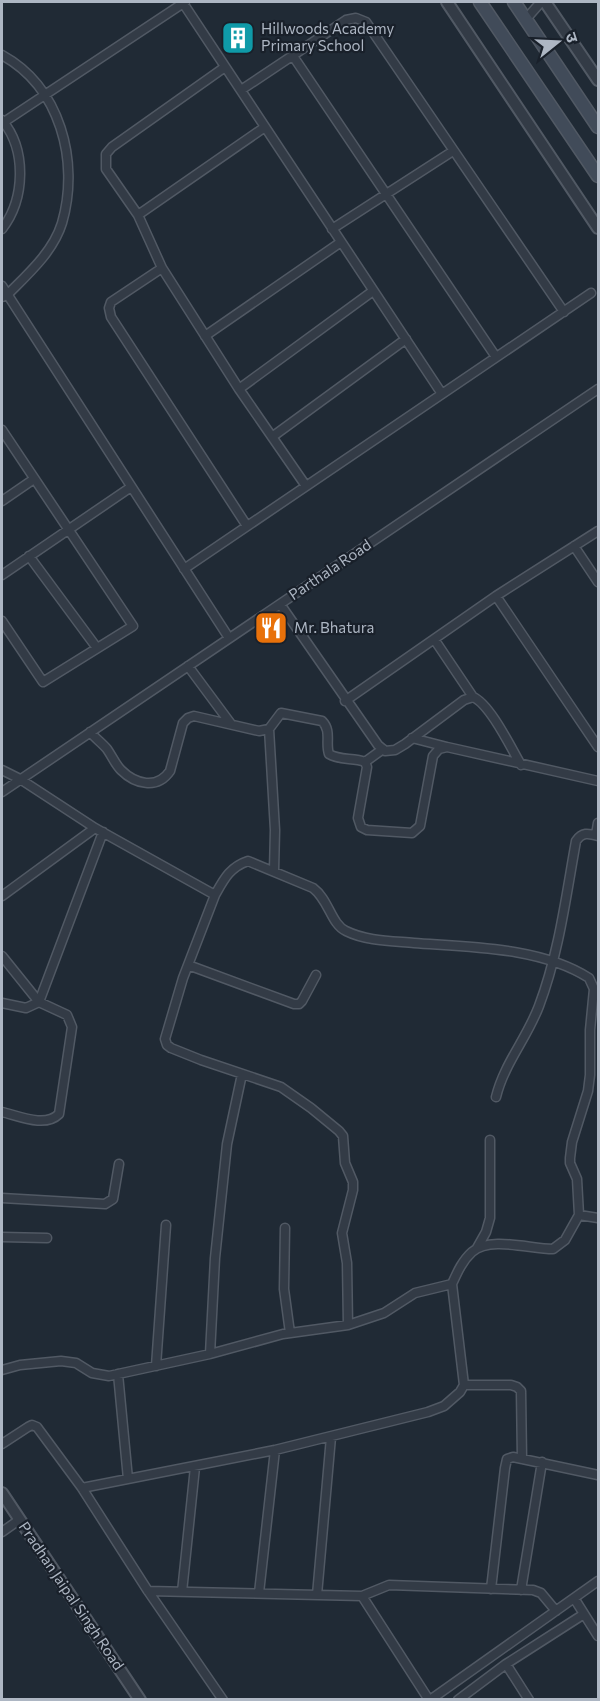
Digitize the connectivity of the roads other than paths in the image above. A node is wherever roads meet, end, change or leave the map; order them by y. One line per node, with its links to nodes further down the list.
1 (184, 2): 9 (street); 12 (street)
2 (447, 2): 20 (street)
3 (480, 2): 17 (main road)
4 (514, 2): 6 (main road)
5 (543, 2): 6 (street); 10 (street)
6 (526, 19): 15 (main road)
7 (2, 55): 12 (street)
8 (293, 56): 11 (street); 16 (street); 18 (street)
9 (225, 67): 11 (street); 19 (street)
10 (598, 80)
11 (241, 90): 14 (street)
12 (45, 95): 13 (street); 28 (street)
13 (3, 121): 21 (street)
14 (265, 126): 19 (street); 22 (street)
15 (598, 128)
16 (453, 151): 18 (street); 29 (street)
17 (598, 176)
18 (386, 195): 22 (street); 32 (street)
19 (138, 215): 24 (street)
20 (598, 228)
21 (2, 229)
22 (333, 229): 23 (street)
23 (341, 242): 26 (street); 30 (street)
24 (162, 268): 30 (street); 42 (street)
25 (2, 286): 28 (street)
26 (374, 291): 31 (street); 33 (street)
27 (591, 293): 29 (street)
28 (4, 296): 40 (street)
29 (564, 312): 32 (street)
30 (205, 336): 33 (street)
31 (406, 339): 35 (street); 37 (street)
32 (496, 357): 35 (street)
33 (239, 388): 37 (street)
34 (598, 390): 51 (street, Parthala Road)
35 (442, 394): 39 (street)
36 (2, 430): 38 (street)
37 (272, 437): 39 (street)
38 (34, 479): 41 (street); 43 (street)
39 (306, 486): 42 (street)
40 (131, 487): 43 (street); 47 (street)
41 (2, 501)
42 (247, 526): 47 (street)
43 (68, 530): 46 (street); 55 (street)
44 (598, 531): 45 (street)
45 (574, 546): 49 (street); 50 (street)
46 (29, 556): 48 (street); 55 (street)
47 (184, 568): 53 (street)
48 (2, 575)
49 (598, 582)
50 (496, 596): 54 (street); 64 (street)
51 (280, 604): 53 (street, Parthala Road); 58 (street)
52 (2, 621): 55 (street)
53 (229, 639): 56 (street, Parthala Road)
54 (434, 639): 57 (street); 58 (street)
55 (97, 648)
56 (188, 666): 59 (street); 61 (street, Parthala Road)
57 (473, 697): 62 (street); 67 (street)
58 (345, 701): 65 (street)
59 (231, 724): 60 (street); 61 (street)
60 (269, 729): 66 (street); 75 (street)
61 (90, 732): 69 (street, Parthala Road)
62 (412, 738): 63 (street); 65 (street)
63 (447, 747): 66 (street); 67 (street)
64 (598, 747)
65 (383, 749): 66 (street)
66 (365, 762)
67 (521, 765): 70 (street)
68 (2, 770): 69 (street)
69 (20, 779): 71 (street, Parthala Road); 73 (street)
70 (598, 781)
71 (2, 792)
72 (598, 823): 74 (street)
73 (99, 830): 76 (street); 77 (street); 82 (street)
74 (597, 835): 79 (street)
75 (274, 871): 76 (street); 79 (street)
76 (215, 895): 80 (street)
77 (2, 896)
78 (2, 956): 82 (street)
79 (554, 962): 85 (street); 90 (street)
80 (188, 965): 81 (street); 84 (street)
81 (316, 975)
82 (39, 1002): 83 (street); 86 (street)
83 (2, 1003)
84 (242, 1074): 98 (street); 100 (street)
85 (495, 1097)
86 (2, 1112)
87 (490, 1140): 96 (street)
88 (119, 1164): 89 (street)
89 (2, 1198)
90 (579, 1215): 91 (street); 96 (street)
91 (598, 1218)
92 (166, 1225): 101 (street)
93 (285, 1228): 99 (street)
94 (2, 1237): 95 (street)
95 (47, 1238)
96 (476, 1249): 97 (street)
97 (452, 1284): 98 (street); 104 (street)
98 (348, 1325): 99 (street)
99 (290, 1333): 100 (street)
100 (210, 1354): 101 (street)
101 (156, 1366): 103 (street)
102 (2, 1370): 103 (street)
103 (118, 1374): 112 (street)
104 (464, 1385): 105 (street); 108 (street)
105 (331, 1437): 107 (street); 123 (street)
106 (2, 1444): 113 (street)
107 (275, 1450): 110 (street); 122 (street)
108 (522, 1459): 109 (street); 118 (street)
109 (542, 1462): 111 (street); 119 (street)
110 (195, 1467): 112 (street); 121 (street)
111 (598, 1474)
112 (128, 1479): 113 (street)
113 (82, 1488): 120 (street)
114 (2, 1493): 115 (street, Pradhan Jaipal Singh Road)
115 (19, 1520): 116 (street); 130 (street, Pradhan Jaipal Singh Road)
116 (2, 1532)
117 (598, 1581): 125 (street)
118 (491, 1588): 119 (street); 124 (street)
119 (521, 1590): 126 (street)
120 (148, 1591): 121 (street); 131 (street)
121 (182, 1592): 122 (street)
122 (259, 1593): 123 (street)
123 (318, 1595): 124 (street)
124 (362, 1596): 132 (street)
125 (574, 1598): 126 (street); 127 (street)
126 (556, 1611): 132 (street)
127 (584, 1614): 128 (street); 129 (street)
128 (598, 1636)
129 (506, 1664): 133 (street); 134 (street)
130 (140, 1700)
131 (223, 1700)
132 (429, 1700)
133 (458, 1700)
134 (529, 1700)

